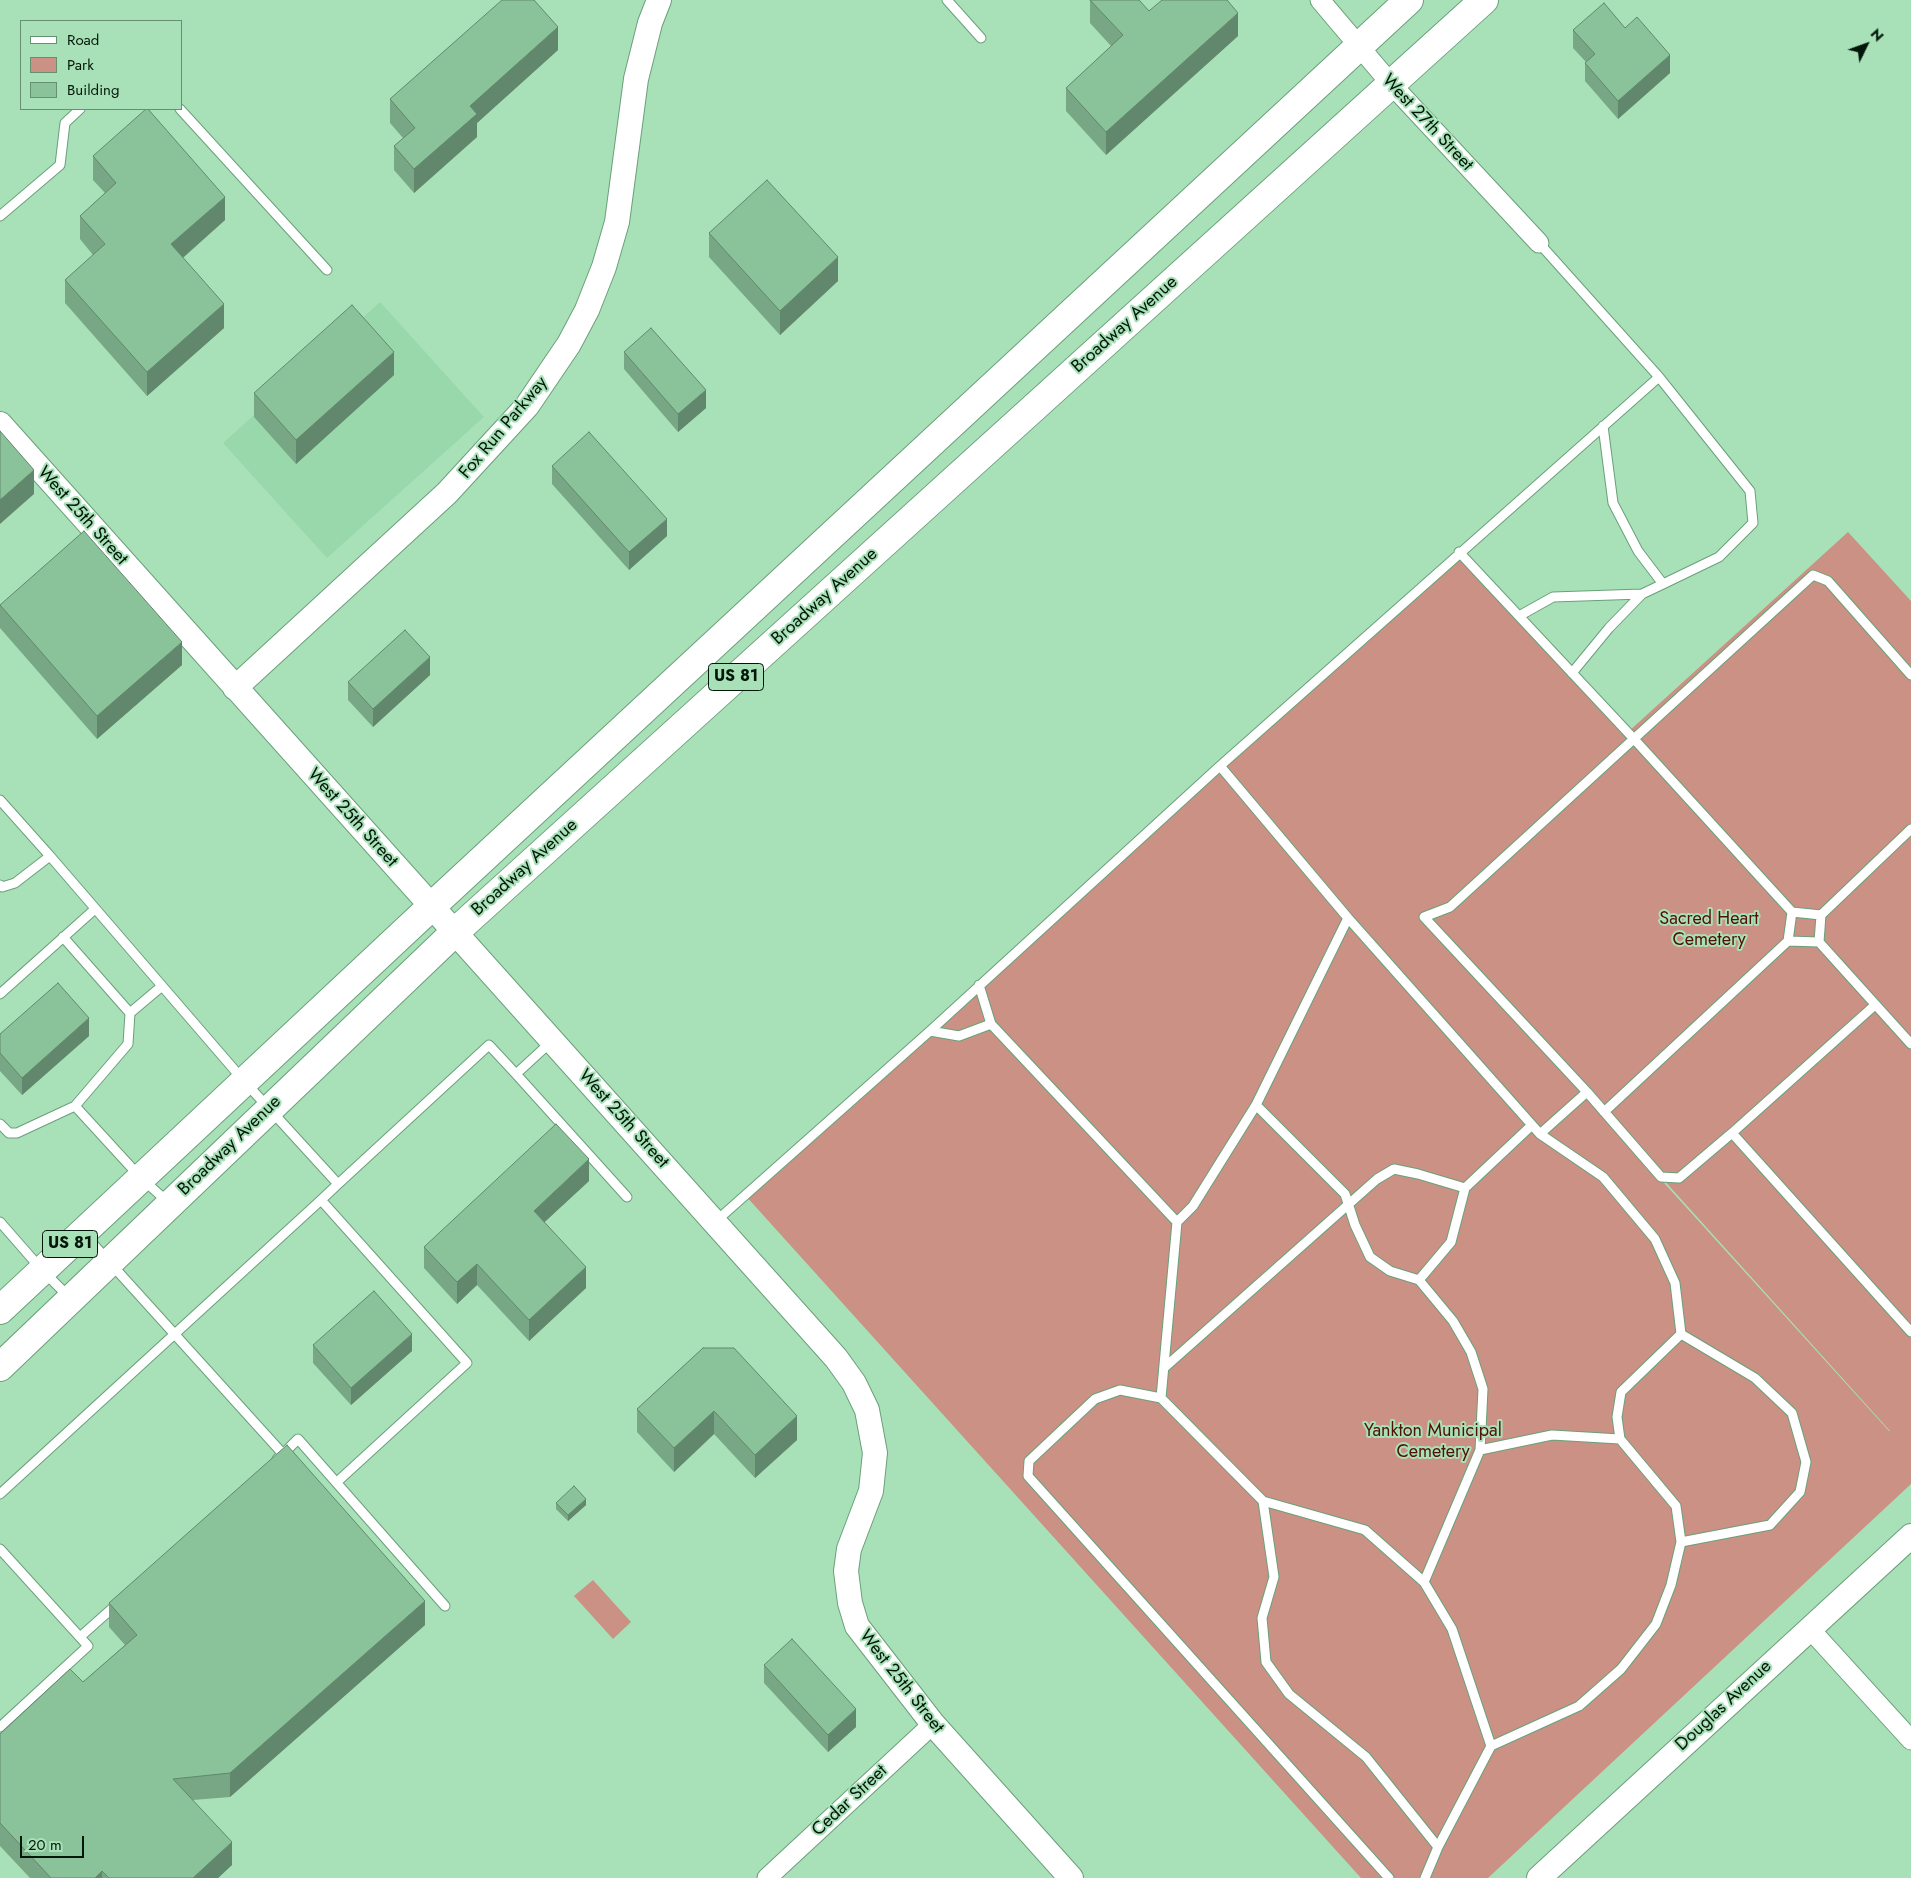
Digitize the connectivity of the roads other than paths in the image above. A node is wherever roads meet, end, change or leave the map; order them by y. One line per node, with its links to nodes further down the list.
1 (659, 0): 23 (street, Fox Run Parkway)
2 (947, 0): 6 (lane)
3 (1320, 0): 7 (street, West 27th Street)
4 (1409, 0): 7 (highway, Broadway Avenue / US 81)
5 (1484, 0): 8 (highway, Broadway Avenue / US 81)
6 (981, 38)
7 (1358, 46): 8 (street, West 27th Street); 30 (highway, Broadway Avenue / US 81)
8 (1390, 84): 12 (street, West 27th Street); 35 (highway, Broadway Avenue / US 81)
9 (79, 110): 11 (lane)
10 (181, 110): 13 (lane)
11 (0, 216)
12 (1539, 244): 14 (lane)
13 (327, 270)
14 (1659, 378): 16 (lane); 18 (lane)
15 (0, 424): 23 (street, West 25th Street)
16 (1604, 426): 17 (lane); 18 (lane)
17 (1459, 552): 20 (lane); 25 (lane)
18 (1663, 584): 19 (lane)
19 (1642, 594): 20 (lane); 21 (lane)
20 (1519, 616): 21 (lane)
21 (1572, 673): 24 (lane)
22 (1911, 675): 24 (lane)
23 (235, 688): 30 (street, West 25th Street)
24 (1634, 739): 32 (lane); 50 (lane)
25 (1220, 766): 34 (lane); 39 (lane)
26 (0, 800): 28 (lane)
27 (1911, 829): 33 (lane)
28 (50, 856): 29 (lane); 31 (lane)
29 (0, 885)
30 (432, 906): 35 (street, West 25th Street); 49 (highway, Broadway Avenue / US 81)
31 (95, 909): 36 (lane); 40 (lane)
32 (1792, 912): 33 (lane); 37 (lane)
33 (1821, 915): 38 (lane)
34 (1348, 918): 52 (lane); 56 (lane)
35 (455, 932): 46 (street, West 25th Street); 53 (highway, Broadway Avenue / US 81)
36 (63, 937): 41 (lane); 43 (lane)
37 (1788, 941): 38 (lane); 54 (lane)
38 (1819, 942): 42 (lane)
39 (979, 985): 44 (lane); 45 (lane)
40 (162, 986): 43 (lane); 49 (lane)
41 (0, 994)
42 (1876, 1005): 47 (lane); 57 (lane)
43 (130, 1013): 51 (lane)
44 (991, 1024): 45 (lane); 68 (lane)
45 (930, 1030): 67 (lane)
46 (553, 1041): 48 (lane); 67 (street, West 25th Street)
47 (1911, 1044)
48 (516, 1074): 60 (lane); 62 (lane)
49 (244, 1081): 53 (lane); 59 (highway, Broadway Avenue / US 81)
50 (1587, 1092): 54 (lane); 58 (lane)
51 (75, 1106): 55 (lane); 59 (lane)
52 (1256, 1106): 65 (lane); 68 (lane)
53 (270, 1109): 60 (lane); 64 (highway, Broadway Avenue / US 81)
54 (1604, 1112): 57 (lane)
55 (0, 1124)
56 (1532, 1125): 58 (lane); 61 (lane)
57 (1732, 1133): 75 (lane)
58 (1540, 1134): 77 (lane)
59 (141, 1178): 64 (lane); 69 (highway, Broadway Avenue / US 81)
60 (338, 1184): 63 (lane)
61 (1465, 1188): 65 (lane); 72 (lane)
62 (627, 1197)
63 (321, 1200): 76 (lane); 85 (lane)
64 (170, 1204): 70 (highway, Broadway Avenue / US 81)
65 (1349, 1206): 72 (lane); 79 (lane)
66 (0, 1222): 71 (lane)
67 (715, 1222): 96 (street, West 25th Street)
68 (1177, 1222): 79 (lane)
69 (83, 1232): 70 (lane); 71 (highway, Broadway Avenue / US 81)
70 (109, 1262): 73 (highway, Broadway Avenue / US 81); 76 (lane)
71 (42, 1270): 73 (lane); 74 (highway, Broadway Avenue / US 81)
72 (1419, 1280): 82 (lane)
73 (71, 1298): 78 (highway, Broadway Avenue / US 81)
74 (0, 1310)
75 (1911, 1332)
76 (175, 1334): 83 (lane); 86 (lane)
77 (1681, 1334): 81 (lane); 89 (lane)
78 (0, 1367)
79 (1164, 1368): 80 (lane)
80 (1161, 1398): 87 (lane); 103 (lane)
81 (1620, 1440): 82 (lane); 89 (lane)
82 (1480, 1450): 91 (lane)
83 (283, 1454): 84 (lane); 85 (lane)
84 (268, 1467)
85 (337, 1482): 93 (lane)
86 (0, 1494)
87 (1263, 1501): 91 (lane); 100 (lane)
88 (1911, 1536): 94 (street, Douglas Avenue)
89 (1681, 1542): 99 (lane)
90 (0, 1549): 95 (lane)
91 (1424, 1582): 99 (lane)
92 (124, 1597): 95 (lane)
93 (445, 1606)
94 (1809, 1628): 98 (street); 105 (street, Douglas Avenue)
95 (80, 1637): 97 (lane)
96 (933, 1724): 101 (street, Cedar Street); 102 (street, West 25th Street)
97 (0, 1728)
98 (1911, 1740)
99 (1491, 1746): 100 (lane)
100 (1438, 1847): 104 (lane)
101 (767, 1878)
102 (1071, 1878)
103 (1389, 1878)
104 (1425, 1878)
105 (1539, 1878)

